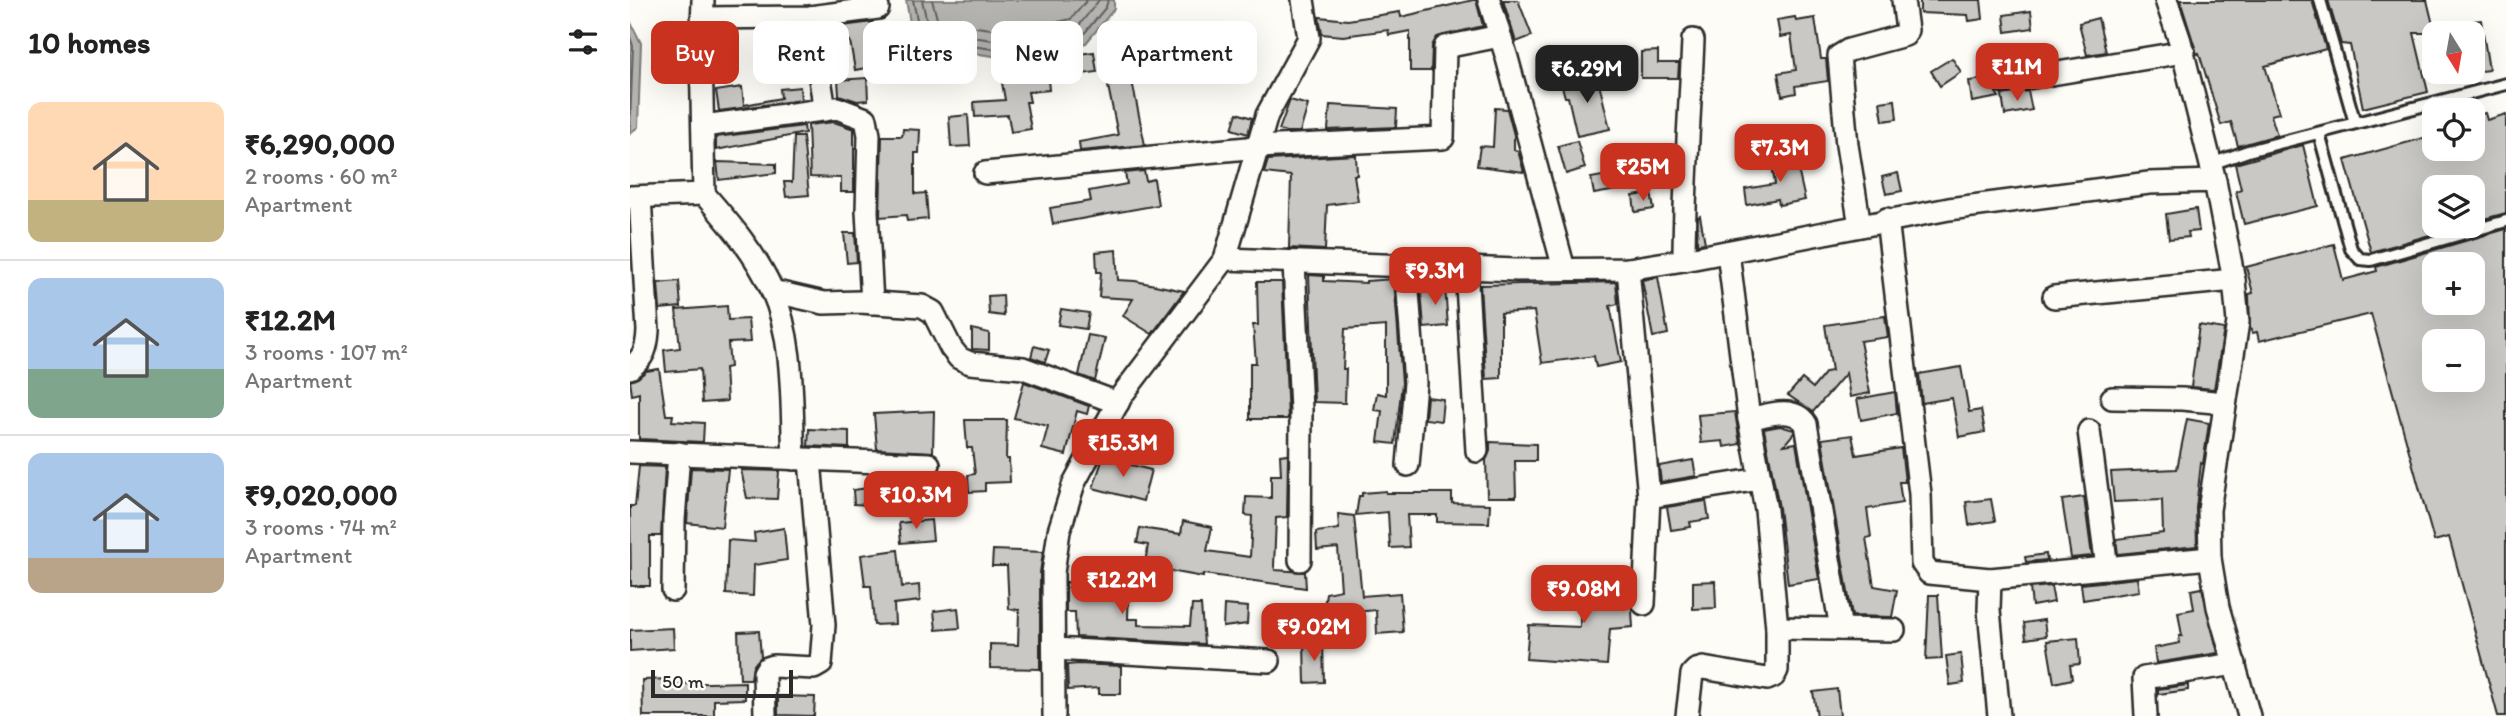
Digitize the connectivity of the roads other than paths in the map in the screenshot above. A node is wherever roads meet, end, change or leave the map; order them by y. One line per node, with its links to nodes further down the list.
1 (1303, 0): 18 (street)
2 (1489, 0): 9 (street)
3 (1903, 0): 25 (street)
4 (2166, 0): 11 (street)
5 (2319, 0): 15 (lane)
6 (878, 8): 8 (street)
7 (703, 9): 8 (street); 16 (street)
8 (810, 17): 14 (street)
9 (1500, 36): 18 (street); 32 (street)
10 (1693, 40): 28 (street)
11 (2184, 52): 12 (street); 19 (street)
12 (2004, 82)
13 (2506, 84): 15 (lane)
14 (825, 110): 16 (street); 37 (street)
15 (2355, 123): 17 (lane)
16 (703, 126): 21 (street)
17 (2319, 133): 19 (lane); 24 (lane)
18 (1258, 147): 20 (street); 27 (street)
19 (2213, 172): 23 (street); 34 (street)
20 (985, 173)
21 (704, 194): 22 (street); 35 (street)
22 (635, 197): 38 (street)
23 (1887, 219): 25 (street); 55 (street)
24 (2506, 221)
25 (1860, 226): 26 (street)
26 (1728, 252): 28 (street); 42 (street)
27 (1225, 259): 29 (street); 40 (street)
28 (1684, 260): 33 (street)
29 (1294, 263): 30 (street); 53 (street)
30 (1406, 266): 31 (street); 49 (street)
31 (1466, 268): 32 (street); 44 (street)
32 (1564, 269): 33 (street)
33 (1628, 269): 51 (street)
34 (2234, 280): 36 (street); 41 (street)
35 (772, 291): 37 (street); 47 (street)
36 (2054, 297)
37 (872, 303): 40 (street)
38 (630, 368)
39 (2112, 398): 41 (street)
40 (1118, 403): 61 (street)
41 (2225, 403): 52 (street)
42 (1749, 419): 50 (street); 59 (street)
43 (2090, 431): 54 (street)
44 (1477, 451)
45 (630, 452): 46 (street)
46 (679, 453): 47 (street); 56 (street)
47 (802, 459): 48 (street); 64 (street)
48 (929, 464)
49 (1408, 465)
50 (1760, 479): 51 (street); 58 (street)
51 (1649, 497): 57 (street)
52 (2210, 558): 54 (street); 63 (street)
53 (1300, 560)
54 (2106, 568): 55 (street)
55 (1990, 579): 67 (street)
56 (673, 590)
57 (1644, 604)
58 (1777, 628): 59 (street); 66 (street)
59 (1841, 629): 60 (street)
60 (1894, 630)
61 (1054, 649): 62 (street); 65 (street)
62 (1269, 661)
63 (2235, 664): 68 (street); 69 (street)
64 (765, 716)
65 (1054, 716)
66 (1687, 716)
67 (1999, 716)
68 (2146, 716)
69 (2249, 716)

